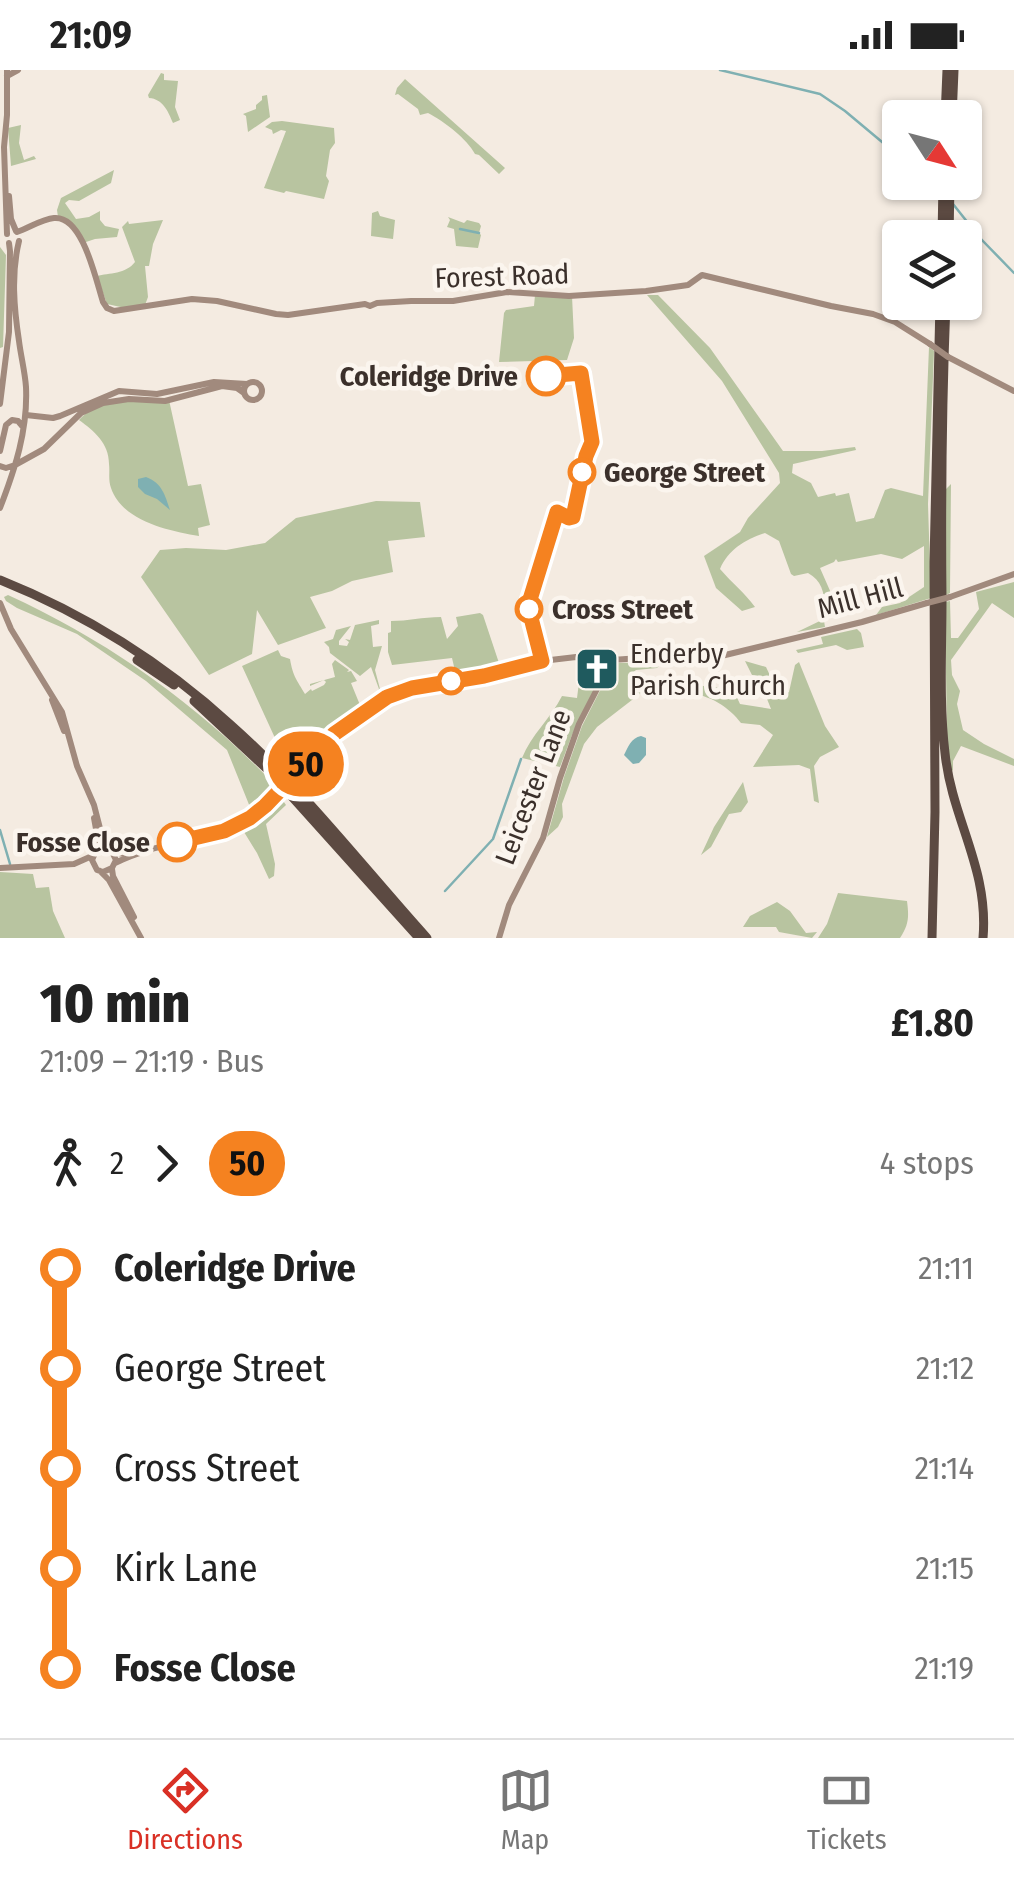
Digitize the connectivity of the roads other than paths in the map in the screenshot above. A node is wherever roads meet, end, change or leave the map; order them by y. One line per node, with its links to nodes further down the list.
1 (18, 70): 3 (main road)
2 (950, 70): 4 (highway)
3 (7, 73): 5 (main road)
4 (949, 100)
5 (5, 157): 6 (main road); 7 (main road)
6 (18, 236): 7 (main road); 7 (main road); 11 (main road, Forest Road, bridge); 14 (main road)
7 (5, 238): 13 (main road)
8 (942, 320): 36 (highway)
9 (943, 320): 37 (highway)
10 (247, 384): 12 (main road); 12 (main road); 14 (main road)
11 (1014, 391)
12 (244, 394): 17 (main road)
13 (0, 404)
14 (26, 414): 15 (main road)
15 (23, 432): 16 (main road); 17 (main road)
16 (0, 451)
17 (15, 464): 18 (main road); 19 (main road)
18 (0, 466)
19 (0, 508)
20 (1014, 574): 24 (main road, Mill Hill, bridge)
21 (2, 585): 34 (highway); 35 (highway)
22 (0, 603): 25 (main road)
23 (0, 614): 26 (main road)
24 (612, 660): 27 (main road, Mill Hill, bridge); 32 (main road, Leicester Lane)
25 (110, 851): 26 (main road); 27 (main road); 29 (main road)
26 (95, 853): 28 (main road); 31 (main road)
27 (135, 855): 29 (main road, Mill Hill)
28 (74, 864): 30 (main road); 31 (main road)
29 (114, 866): 31 (main road, Mill Hill); 33 (main road)
30 (0, 868)
31 (97, 869): 33 (main road)
32 (500, 936)
33 (143, 938)
34 (419, 938)
35 (427, 938)
36 (932, 938)
37 (983, 938)

